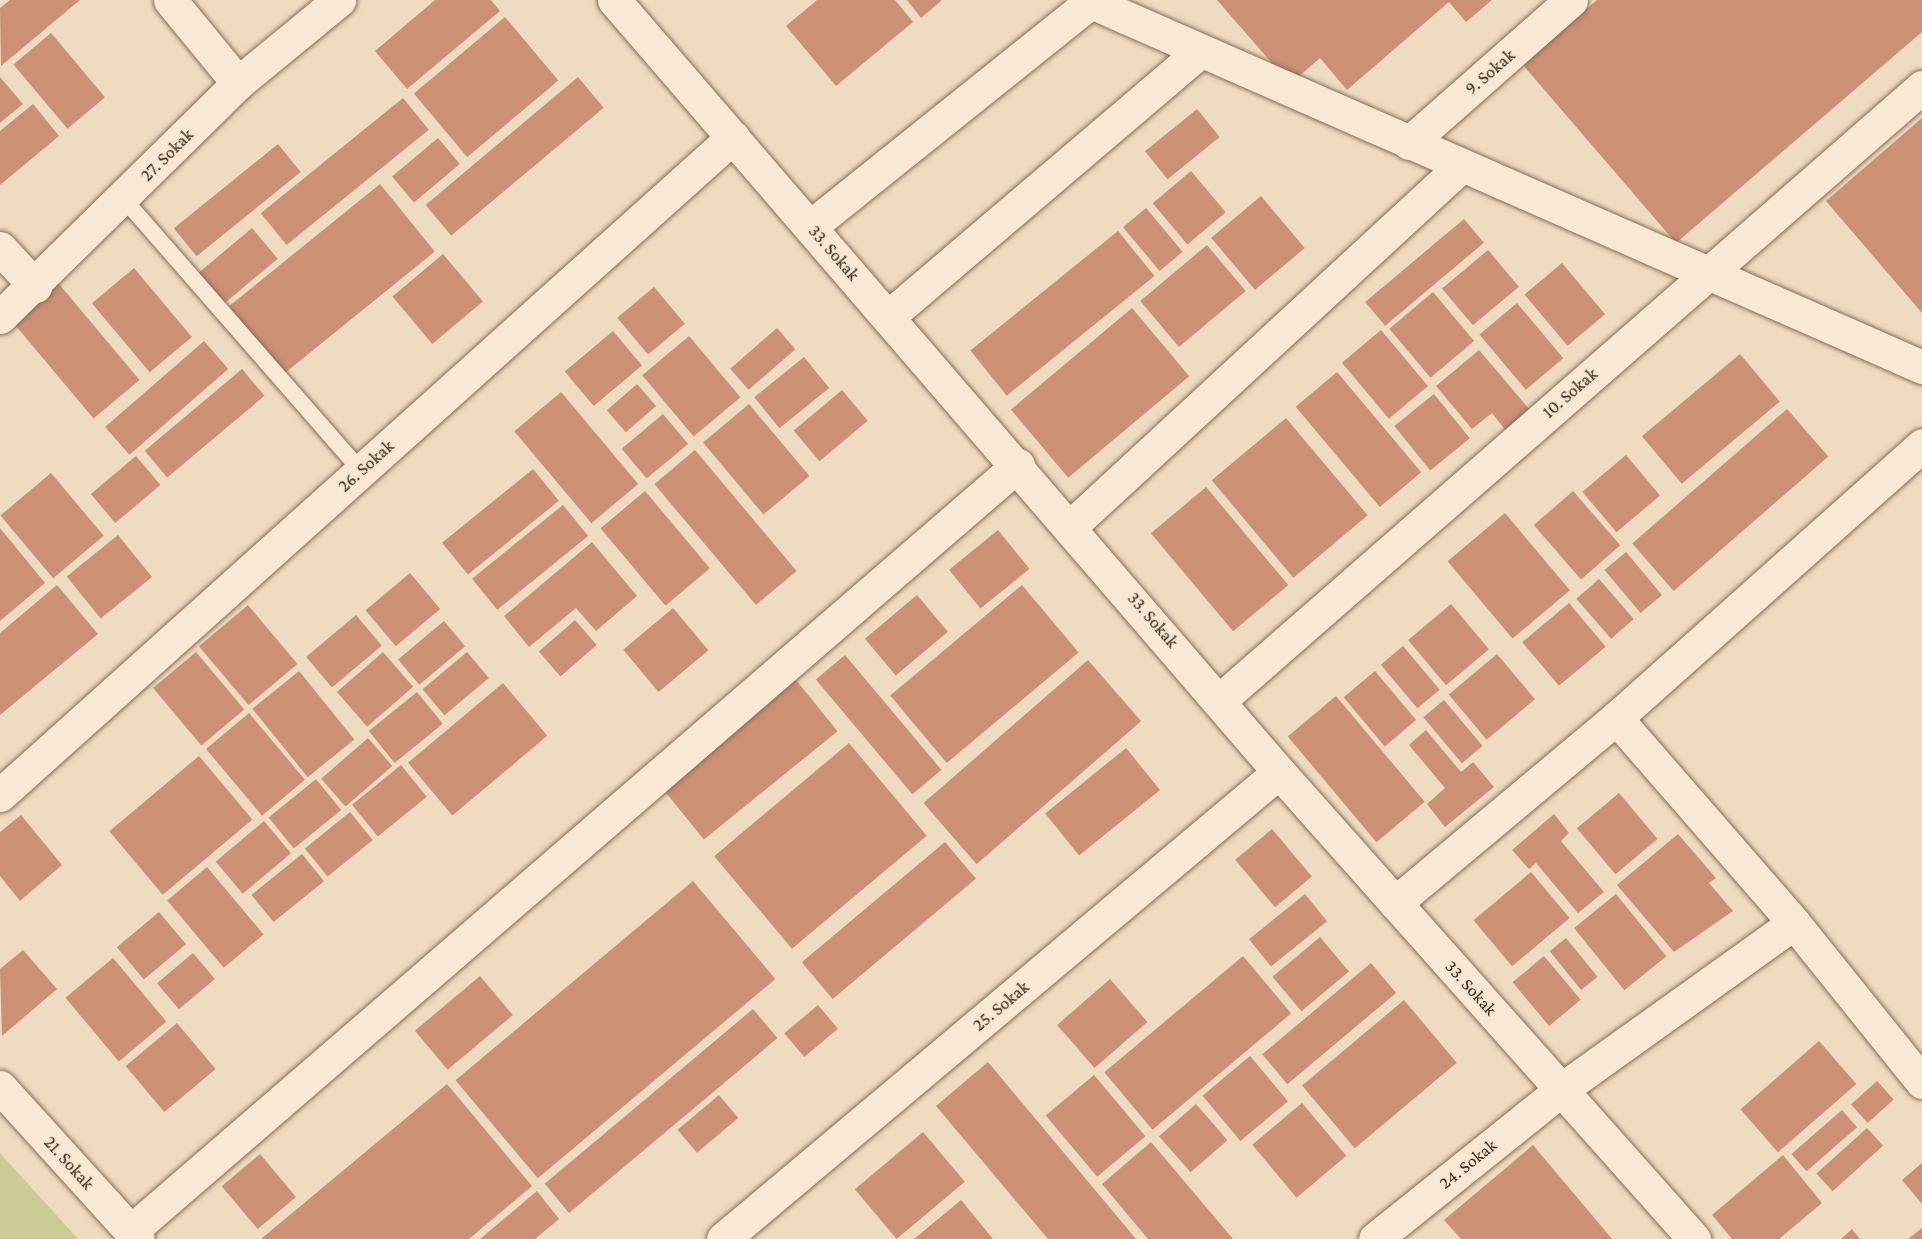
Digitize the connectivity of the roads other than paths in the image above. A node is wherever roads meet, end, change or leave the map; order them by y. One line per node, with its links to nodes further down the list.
1 (170, 0): 7 (street)
2 (339, 0): 7 (street, 27. Sokak)
3 (614, 0): 9 (street, 33. Sokak)
4 (1571, 0): 10 (street, 9. Sokak)
5 (1092, 1): 6 (street); 13 (street)
6 (1200, 51): 10 (street); 17 (street)
7 (238, 83): 12 (street, 27. Sokak)
8 (1922, 87): 15 (street, 10. Sokak)
9 (733, 137): 13 (street, 33. Sokak); 22 (street, 26. Sokak)
10 (1409, 143): 11 (street)
11 (1461, 166): 15 (street); 23 (street)
12 (123, 198): 16 (street, 27. Sokak); 22 (lane)
13 (811, 226): 17 (street, 33. Sokak)
14 (0, 249): 16 (street)
15 (1706, 273): 19 (street); 24 (street, 10. Sokak)
16 (35, 286): 18 (street, 27. Sokak)
17 (889, 316): 21 (street, 33. Sokak)
18 (0, 317)
19 (1922, 367)
20 (1922, 445): 25 (street)
21 (1018, 465): 23 (street, 33. Sokak); 33 (street)
22 (361, 471): 27 (street, 26. Sokak)
23 (1071, 526): 24 (street, 33. Sokak)
24 (1220, 700): 26 (street, 33. Sokak)
25 (1616, 718): 28 (street); 29 (street)
26 (1280, 772): 28 (street, 33. Sokak); 34 (street, 25. Sokak)
27 (0, 795)
28 (1395, 903): 32 (street, 33. Sokak)
29 (1794, 923): 30 (street); 32 (street, 24. Sokak)
30 (1922, 1083)
31 (0, 1087): 33 (street, 21. Sokak)
32 (1562, 1089): 35 (street, 24. Sokak); 36 (street, 33. Sokak)
33 (134, 1235)
34 (723, 1239)
35 (1375, 1239)
36 (1694, 1239)

